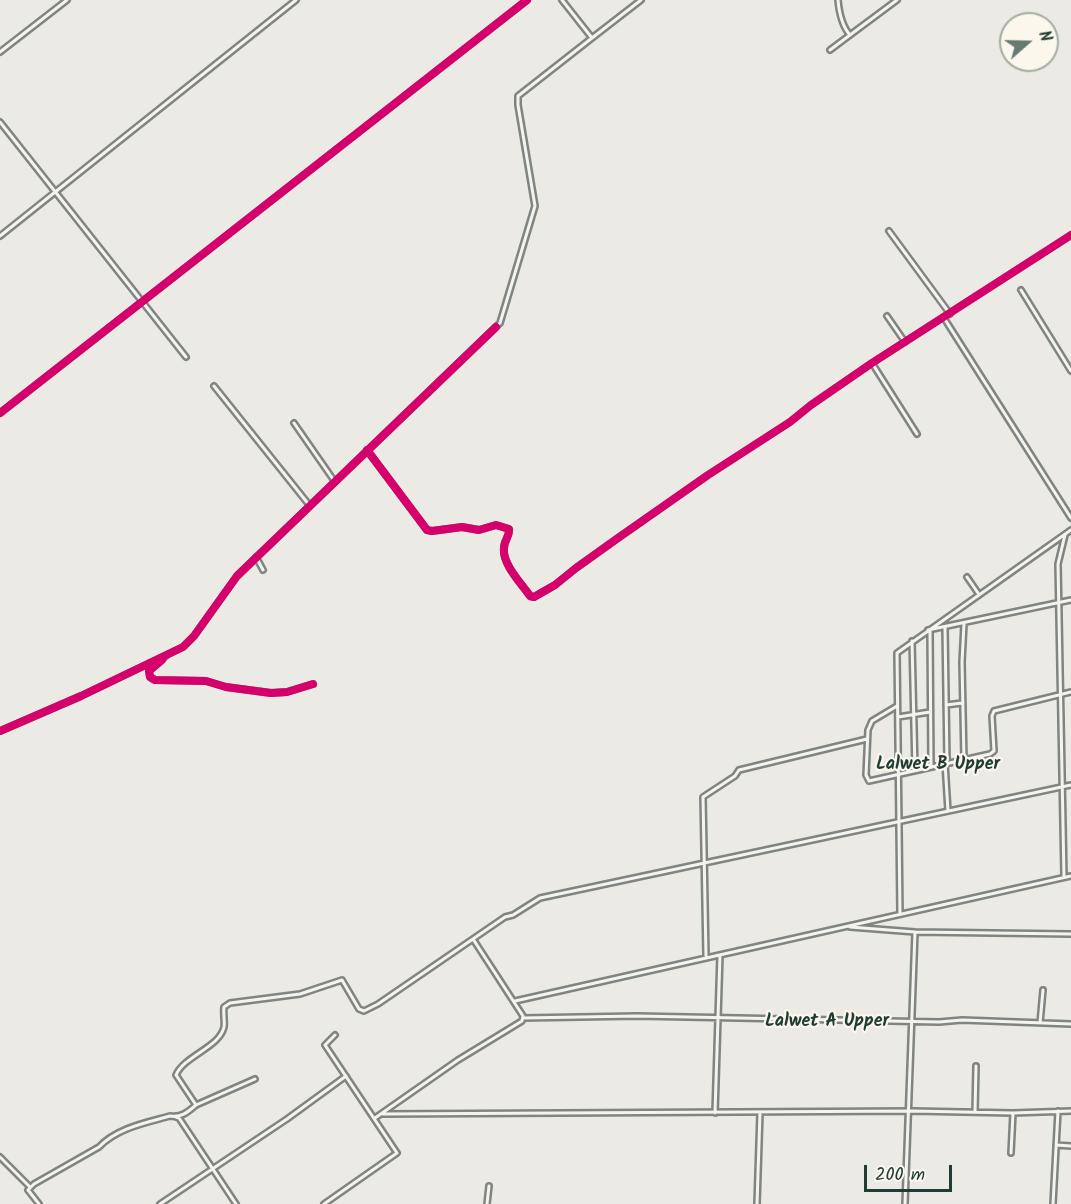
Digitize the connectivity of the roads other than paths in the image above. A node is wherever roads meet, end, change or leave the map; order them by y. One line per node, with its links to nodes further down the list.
1 (67, 0): 11 (street)
2 (296, 0): 13 (street)
3 (527, 0): 18 (street)
4 (562, 0): 9 (street)
5 (641, 0): 9 (street)
6 (838, 0): 8 (street)
7 (897, 0): 8 (street)
8 (850, 35): 10 (street)
9 (592, 38): 30 (street)
10 (830, 50)
11 (0, 52)
12 (0, 122): 13 (street)
13 (55, 192): 16 (street); 18 (street)
14 (890, 231): 19 (street)
15 (1071, 235): 19 (street)
16 (0, 236)
17 (1021, 290): 25 (street)
18 (142, 302): 23 (street); 27 (street)
19 (950, 314): 21 (street)
20 (887, 316): 22 (street)
21 (944, 318): 22 (street); 33 (street)
22 (905, 342): 24 (street)
23 (186, 357)
24 (872, 363): 29 (street); 30 (street)
25 (1071, 371)
26 (214, 386): 32 (street)
27 (0, 413)
28 (294, 423): 31 (street)
29 (917, 434)
30 (367, 450): 31 (street)
31 (335, 482): 32 (street)
32 (310, 506): 36 (street)
33 (1071, 518)
34 (1071, 530): 35 (street)
35 (1066, 534): 39 (street); 41 (street)
36 (256, 557): 37 (street); 46 (street)
37 (263, 570)
38 (968, 577): 39 (street)
39 (979, 594): 44 (street)
40 (1071, 600): 41 (street)
41 (1059, 603): 42 (street); 49 (street)
42 (964, 623): 43 (street); 50 (street)
43 (945, 627): 44 (street); 52 (street)
44 (928, 630): 45 (street); 53 (street)
45 (912, 641): 51 (street); 54 (street)
46 (168, 654): 47 (street); 56 (street)
47 (313, 684)
48 (1071, 692): 49 (street)
49 (1062, 694): 58 (street); 64 (street)
50 (962, 703): 52 (street); 58 (street)
51 (898, 705): 55 (street); 57 (street)
52 (946, 705): 59 (street)
53 (930, 712): 54 (street); 60 (street)
54 (914, 715): 55 (street); 61 (street)
55 (898, 717): 62 (street)
56 (0, 731)
57 (867, 739): 62 (street); 67 (street)
58 (964, 760): 59 (street)
59 (946, 763): 60 (street); 65 (street)
60 (931, 766): 61 (street)
61 (915, 770): 62 (street)
62 (898, 774): 66 (street)
63 (1071, 785): 64 (street)
64 (1062, 786): 65 (street); 69 (street)
65 (948, 811): 66 (street)
66 (898, 822): 67 (street); 70 (street)
67 (704, 864): 74 (street); 76 (street)
68 (1071, 876): 69 (street)
69 (1064, 877): 70 (street)
70 (900, 914): 71 (street)
71 (848, 926): 72 (street); 75 (street)
72 (915, 932): 73 (street); 81 (street)
73 (1071, 934)
74 (472, 939): 78 (street); 88 (street)
75 (720, 955): 76 (street); 80 (street)
76 (706, 957): 78 (street)
77 (1043, 990): 82 (street)
78 (515, 1001): 79 (street)
79 (523, 1018): 80 (street); 93 (street)
80 (718, 1018): 81 (street); 94 (street)
81 (912, 1022): 82 (street); 91 (street)
82 (1040, 1023): 83 (street)
83 (1071, 1024)
84 (335, 1035): 86 (street)
85 (976, 1066): 92 (street)
86 (346, 1076): 98 (street); 103 (street)
87 (255, 1079): 88 (street)
88 (196, 1105): 97 (street)
89 (1058, 1111): 90 (street); 96 (street); 99 (street)
90 (1071, 1111)
91 (909, 1112): 92 (street); 95 (street); 112 (street)
92 (975, 1112): 96 (street)
93 (383, 1113): 94 (street); 98 (street)
94 (715, 1113): 95 (street)
95 (760, 1113): 111 (street)
96 (1013, 1113): 101 (street)
97 (176, 1117): 103 (street); 104 (street)
98 (375, 1118): 109 (street)
99 (1056, 1145): 100 (street); 113 (street)
100 (1071, 1146)
101 (1011, 1153)
102 (0, 1157): 104 (street)
103 (212, 1168): 107 (street); 108 (street)
104 (30, 1186): 106 (street)
105 (489, 1186): 110 (street)
106 (39, 1204)
107 (159, 1204)
108 (236, 1204)
109 (324, 1204)
110 (487, 1204)
111 (757, 1204)
112 (905, 1204)
113 (1053, 1204)

